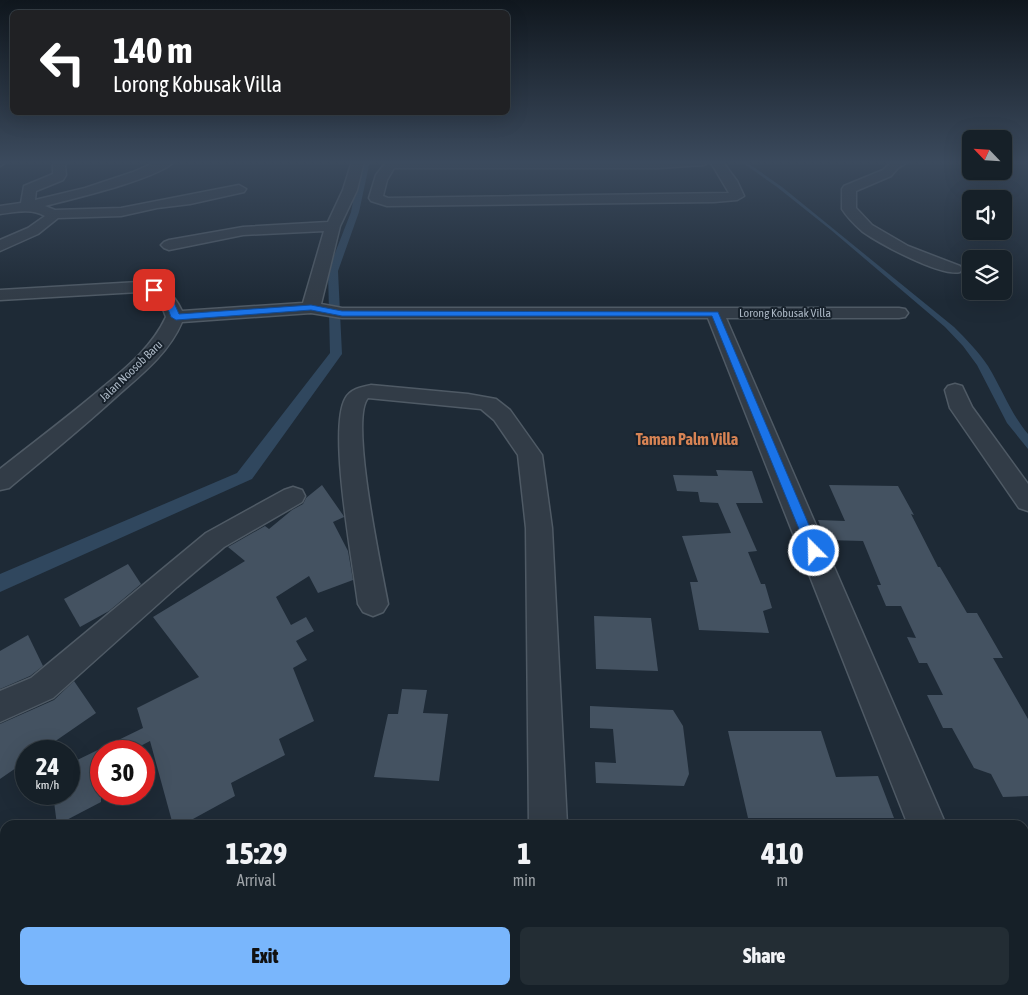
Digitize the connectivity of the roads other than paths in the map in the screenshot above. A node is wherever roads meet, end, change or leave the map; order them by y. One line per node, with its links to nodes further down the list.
1 (16, 207): 6 (street)
2 (33, 207): 7 (street)
3 (142, 207): 7 (street)
4 (342, 207): 8 (street)
5 (849, 207): 13 (street)
6 (0, 210)
7 (52, 214): 9 (street)
8 (333, 226): 11 (street); 15 (street)
9 (40, 227): 10 (street); 12 (street)
10 (6, 228)
11 (170, 245)
12 (0, 246)
13 (954, 269)
14 (0, 295): 18 (street)
15 (326, 311): 16 (street, Lorong Kobusak Villa); 18 (street, Lorong Kobusak Villa)
16 (715, 313): 17 (street, Lorong Kobusak Villa); 26 (street)
17 (899, 313)
18 (176, 317): 20 (street, Jalan Noosob Baru)
19 (955, 390): 22 (street)
20 (0, 482)
21 (293, 496): 24 (street)
22 (1028, 502)
23 (373, 604): 25 (street)
24 (0, 707)
25 (548, 820)
26 (925, 820)

